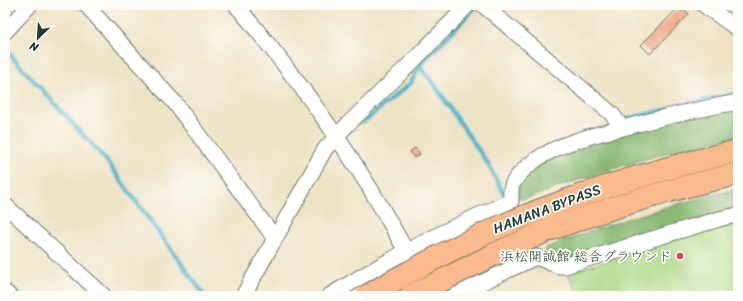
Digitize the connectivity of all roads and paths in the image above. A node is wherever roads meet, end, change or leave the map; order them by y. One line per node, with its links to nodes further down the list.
1 (30, 5): 8 (street)
2 (86, 5): 17 (street)
3 (236, 5): 11 (street)
4 (483, 5): 10 (street)
5 (704, 5): 7 (street)
6 (460, 7): 11 (street)
7 (738, 29)
8 (5, 32)
9 (738, 102): 10 (street)
10 (619, 129): 14 (street)
11 (336, 137): 17 (street); 18 (street)
12 (738, 151): 25 (highway, HAMANA BYPASS, bridge)
13 (738, 174): 26 (highway, HAMANA BYPASS, bridge)
14 (511, 201): 18 (street); 19 (street)
15 (5, 205): 22 (street)
16 (738, 215): 19 (street)
17 (276, 236): 23 (street)
18 (406, 252): 24 (street); 27 (street)
19 (536, 257): 28 (street)
20 (5, 292): 21 (street)
21 (9, 296)
22 (104, 296)
23 (243, 296)
24 (329, 296)
25 (367, 296)
26 (411, 296)
27 (431, 296)
28 (453, 296)

